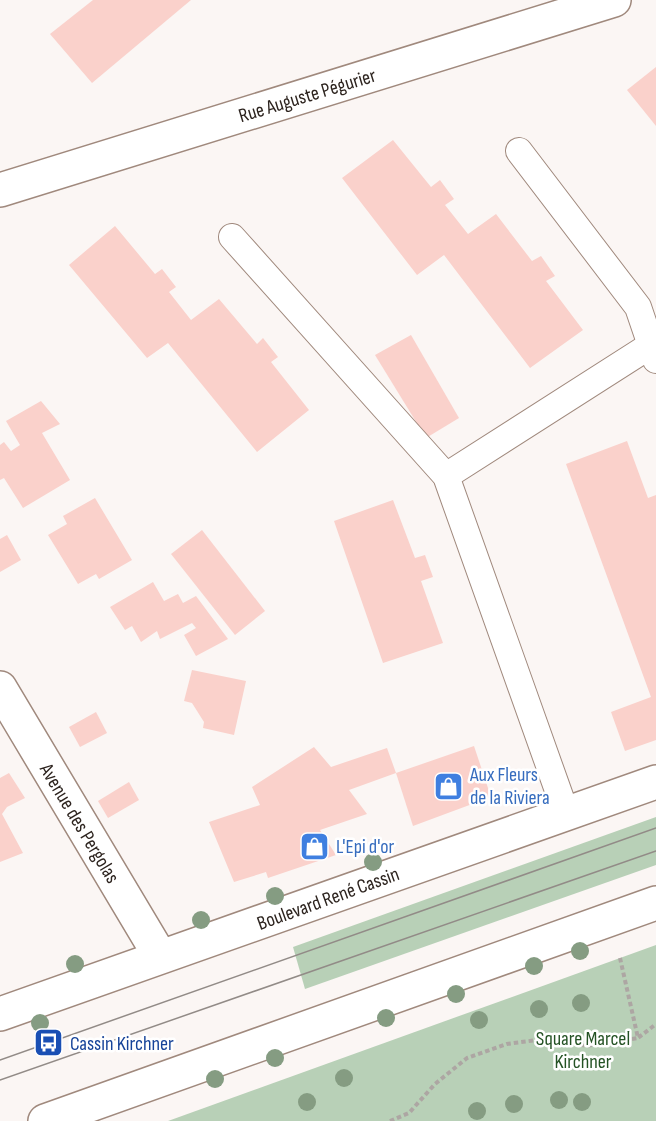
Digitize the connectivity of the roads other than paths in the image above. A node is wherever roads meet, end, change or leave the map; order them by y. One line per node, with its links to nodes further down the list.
1 (614, 0): 3 (main road, Rue Auguste Pégurier)
2 (519, 151): 5 (lane)
3 (0, 190)
4 (232, 237): 6 (lane)
5 (654, 352): 6 (lane)
6 (446, 476): 9 (lane)
7 (0, 688): 11 (main road, Avenue des Pergolas)
8 (656, 782): 9 (main road, Boulevard René Cassin)
9 (566, 813): 11 (main road, Boulevard René Cassin)
10 (656, 903): 13 (main road)
11 (160, 956): 12 (main road, Boulevard René Cassin)
12 (0, 1014)
13 (45, 1121)

